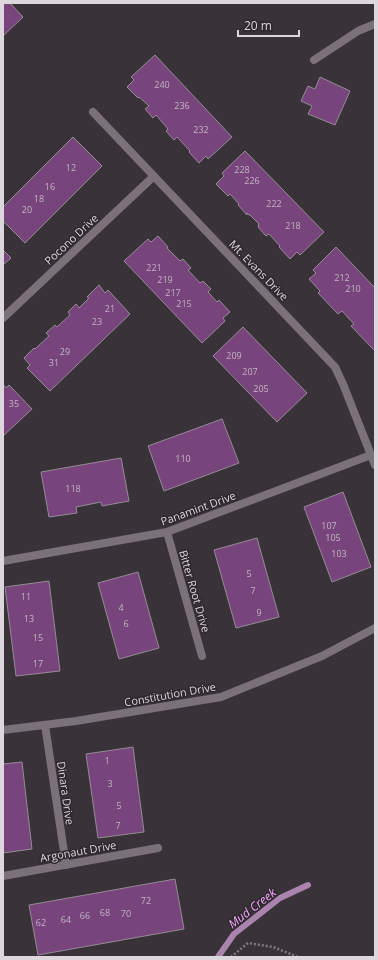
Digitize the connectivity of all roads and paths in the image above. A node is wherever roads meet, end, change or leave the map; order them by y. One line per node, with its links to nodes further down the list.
1 (375, 24): 2 (street)
2 (314, 60)
3 (93, 112): 4 (street, Mt. Evans Drive)
4 (154, 176): 5 (street, Pocono Drive); 6 (street, Mt. Evans Drive)
5 (3, 318)
6 (371, 454): 7 (street, Mt. Evans Drive); 8 (street, Panamint Drive)
7 (375, 465)
8 (167, 532): 9 (street, Panamint Drive); 11 (street, Bitter Root Drive)
9 (3, 561)
10 (375, 628): 12 (street, Constitution Drive)
11 (202, 656)
12 (45, 725): 13 (street, Constitution Drive); 15 (street, Dinara Drive)
13 (3, 730)
14 (158, 848): 15 (street, Argonaut Drive)
15 (66, 865): 16 (street, Argonaut Drive)
16 (3, 876)
17 (231, 957): 18 (path)
18 (298, 957)

